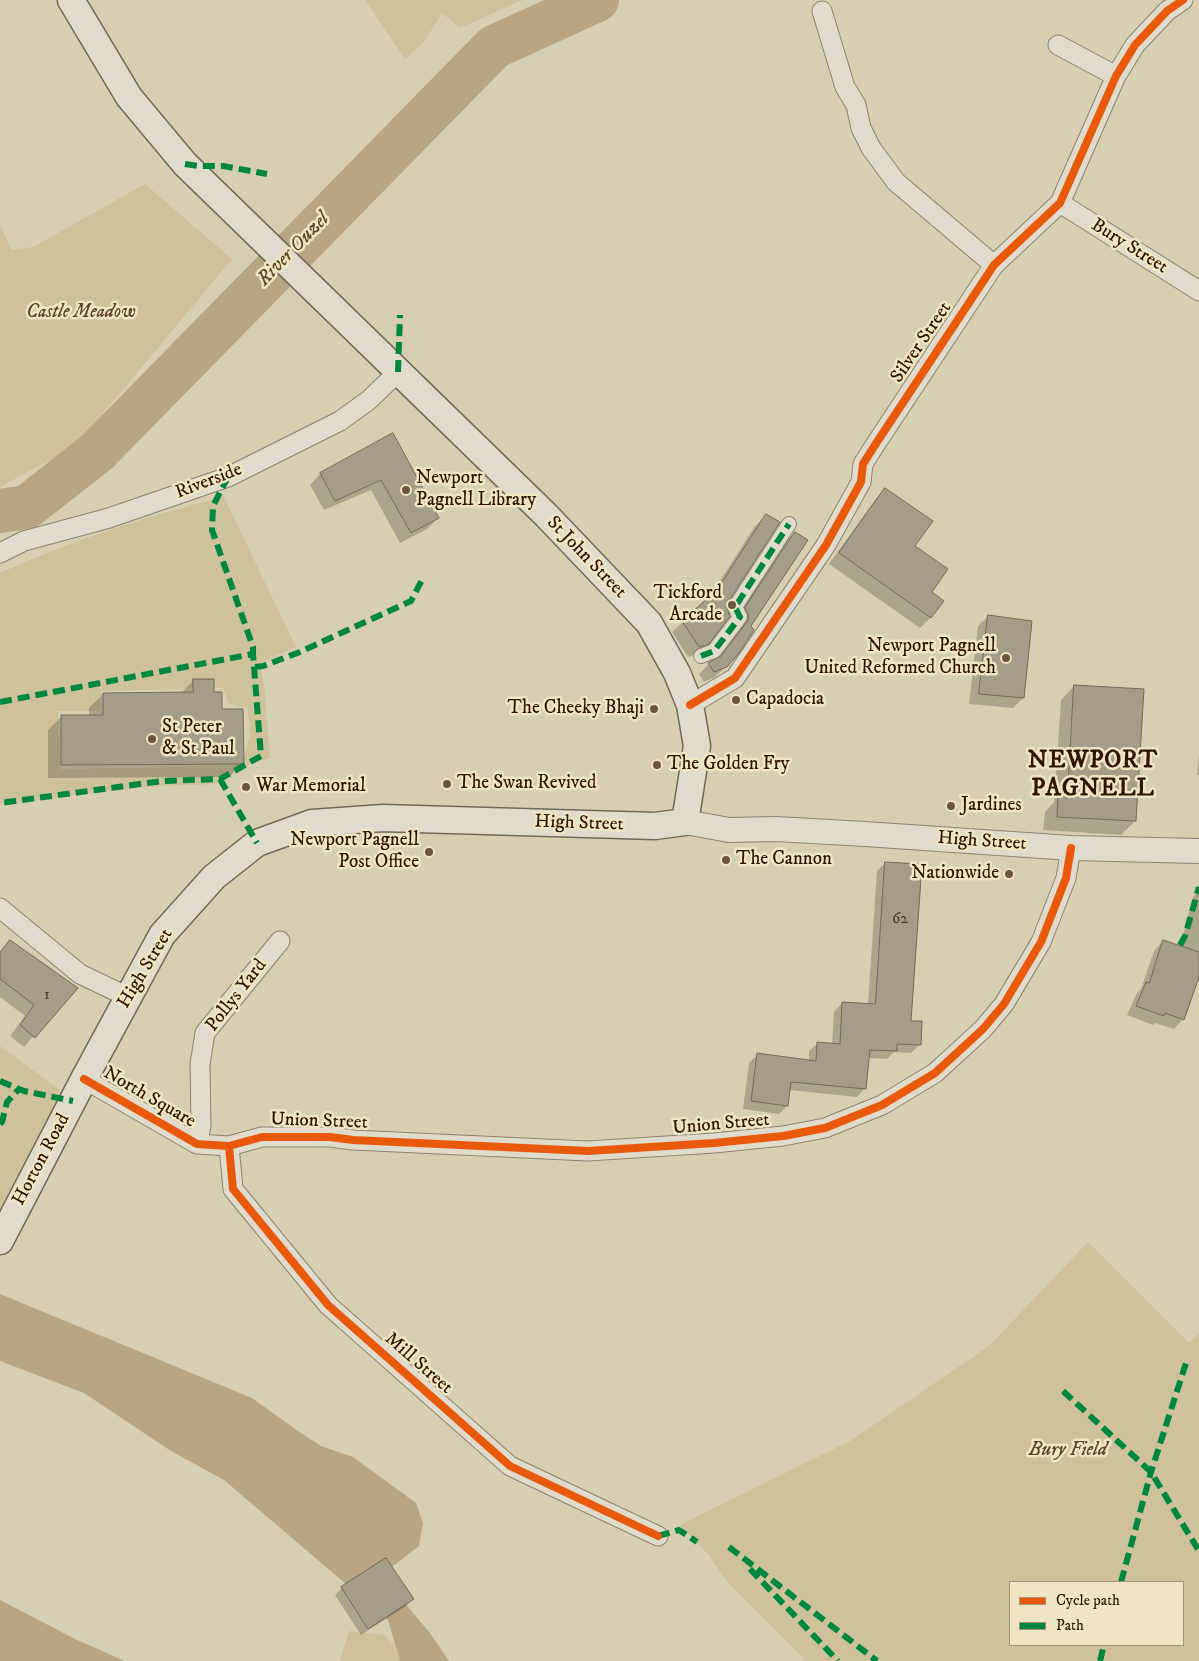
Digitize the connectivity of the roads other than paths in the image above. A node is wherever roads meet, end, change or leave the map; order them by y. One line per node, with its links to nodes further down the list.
1 (72, 0): 9 (main road, St John Street)
2 (1183, 0): 5 (street, Silver Street)
3 (822, 11): 7 (street)
4 (1058, 45): 5 (street)
5 (1116, 76): 6 (street, Silver Street)
6 (1060, 203): 7 (street, Silver Street); 8 (street, Bury Street)
7 (994, 265): 13 (street, Silver Street)
8 (1199, 291)
9 (398, 372): 11 (street, Riverside); 13 (main road, St John Street)
10 (789, 524): 12 (street)
11 (0, 553)
12 (701, 656)
13 (690, 704): 14 (main road, St John Street)
14 (685, 822): 15 (street, High Street); 19 (main road, High Street)
15 (1071, 848): 16 (street, High Street); 22 (street, Union Street)
16 (1199, 851)
17 (0, 908): 19 (street)
18 (280, 941): 21 (street, Pollys Yard)
19 (128, 997): 20 (main road, High Street)
20 (84, 1079): 21 (street, North Square); 23 (main road, Horton Road)
21 (197, 1144): 22 (street, North Square)
22 (229, 1146): 24 (street, Mill Street)
23 (0, 1241)
24 (658, 1536)

